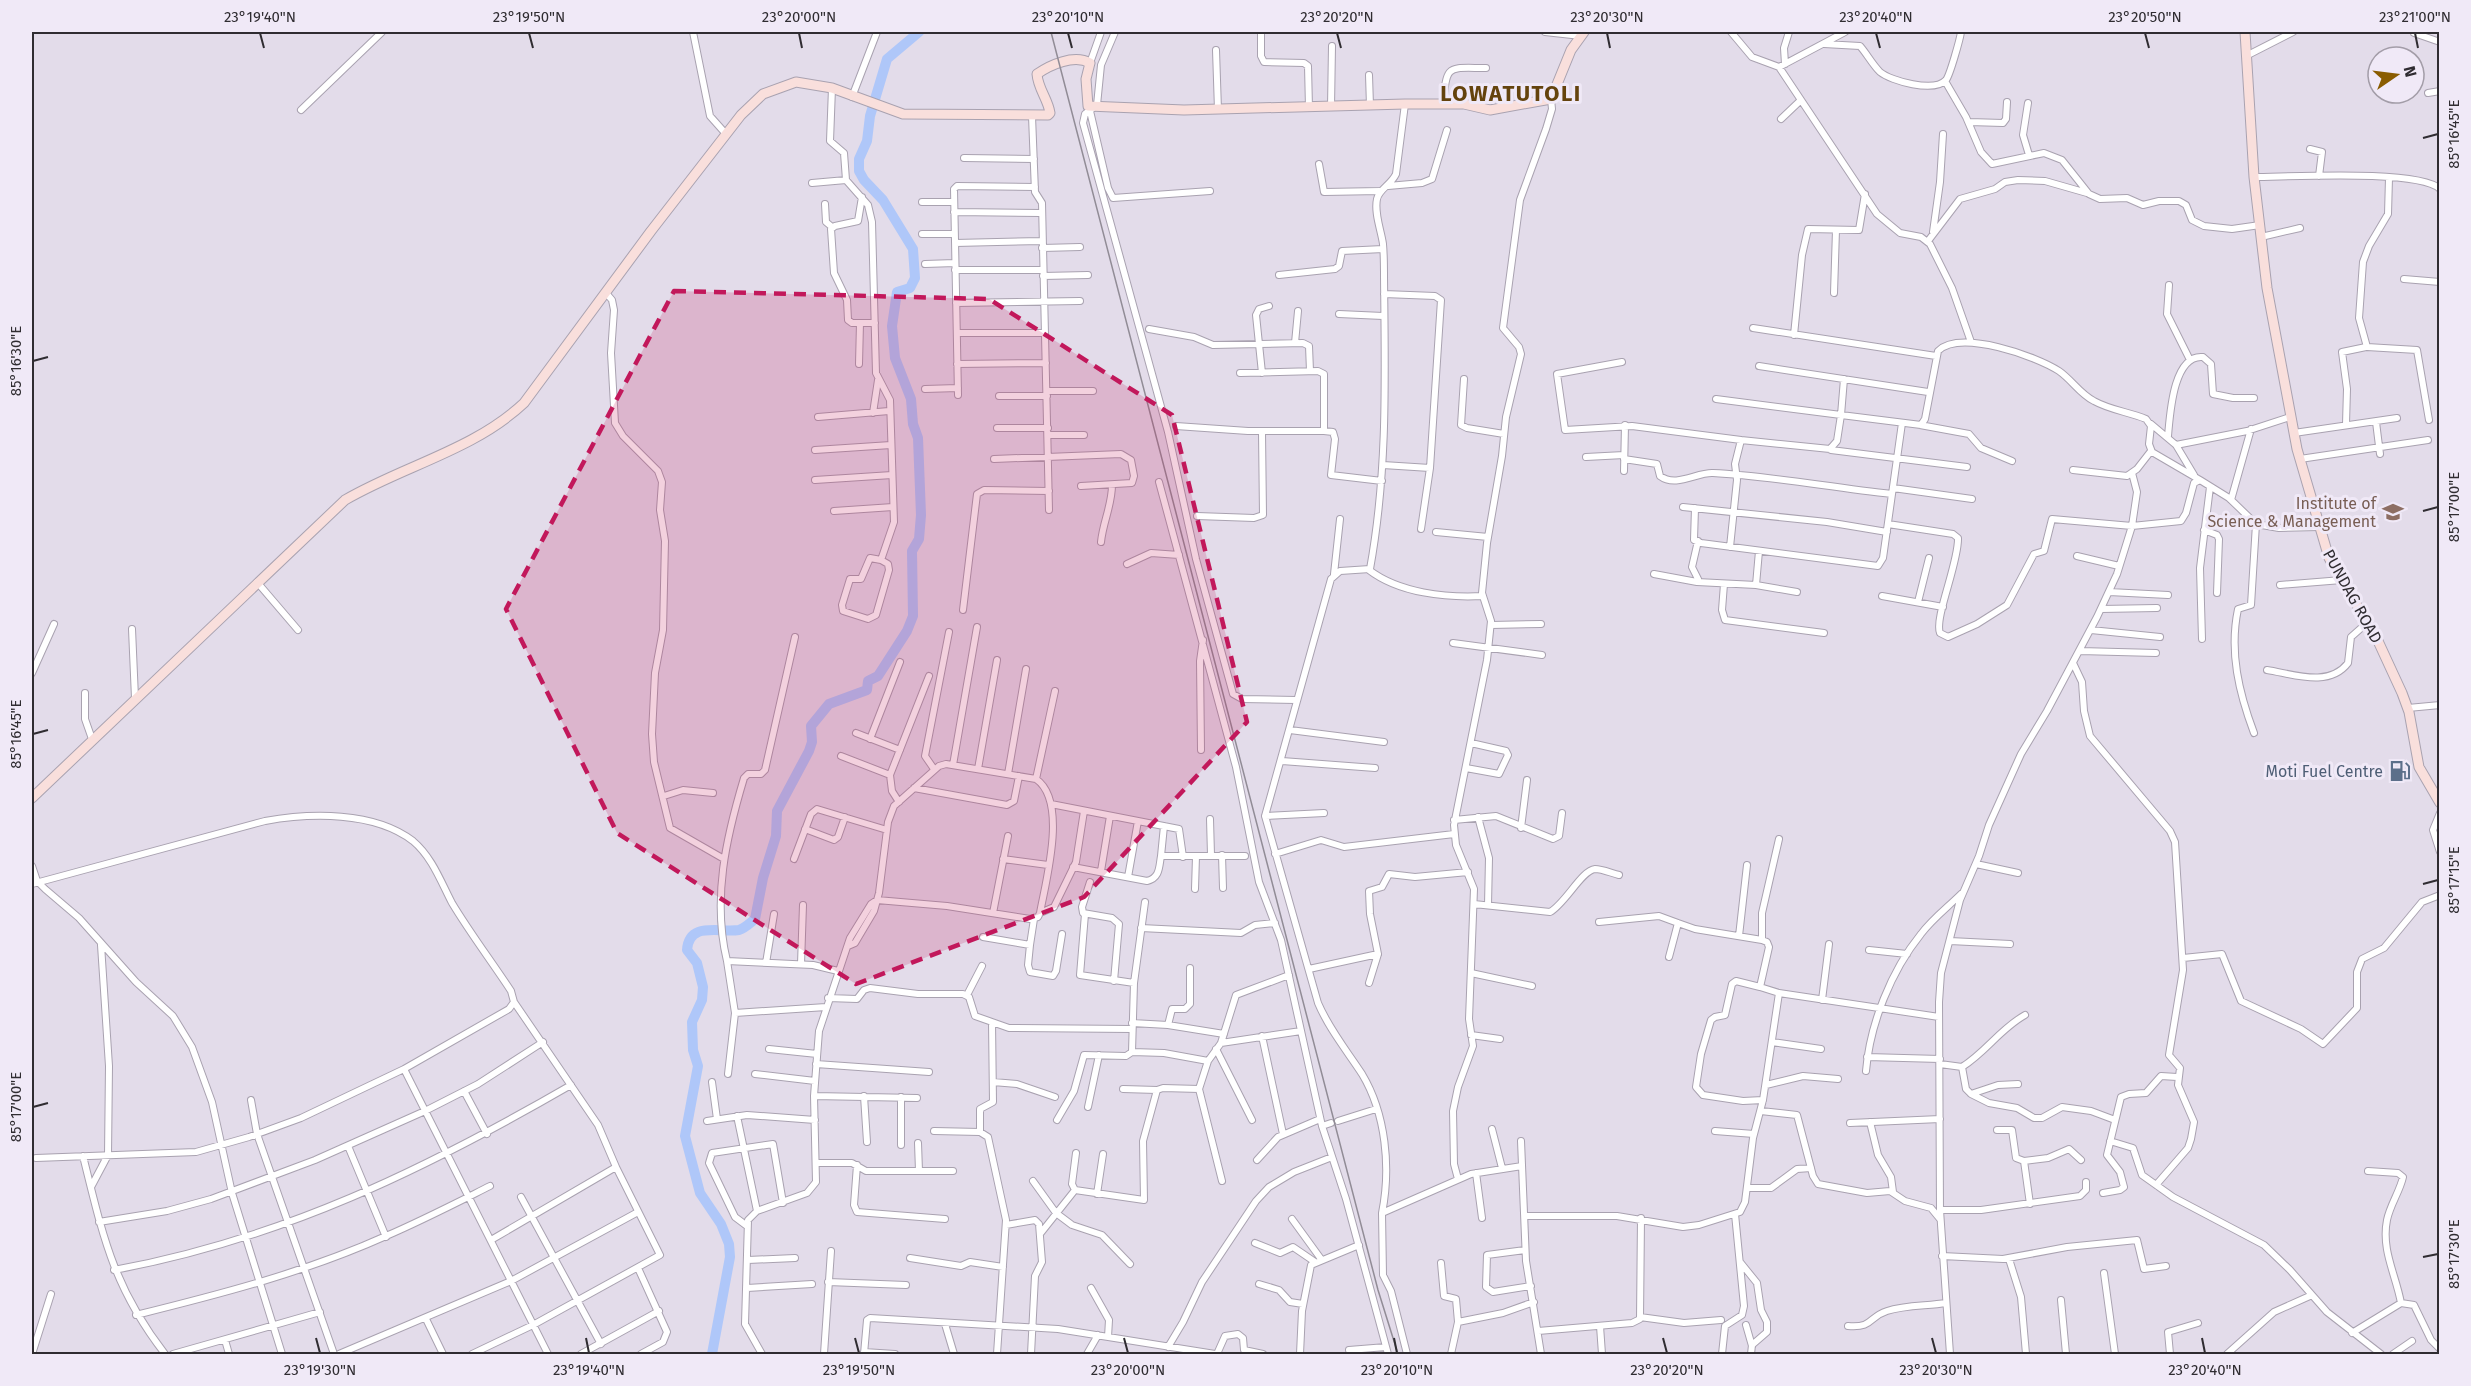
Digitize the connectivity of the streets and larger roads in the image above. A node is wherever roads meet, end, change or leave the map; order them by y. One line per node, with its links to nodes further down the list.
1 (382, 32): 40 (street)
2 (693, 32): 46 (street)
3 (878, 32): 29 (street)
4 (1101, 32): 21 (street)
5 (1115, 32): 38 (street)
6 (1261, 32): 39 (street)
7 (1545, 32): 15 (street)
8 (1731, 32): 22 (street)
9 (1789, 32): 22 (street)
10 (1845, 32): 17 (street)
11 (1961, 32): 25 (street)
12 (2245, 32): 20 (street, PUNDAG ROAD)
13 (2293, 32): 20 (street)
14 (2414, 33): 16 (street)
15 (1582, 34): 30 (street)
16 (2439, 42)
17 (1824, 44): 22 (street); 25 (street)
18 (1332, 46): 37 (street)
19 (1216, 50): 41 (street)
20 (2246, 56): 55 (street, PUNDAG ROAD)
21 (1090, 63): 38 (street); 42 (street)
22 (1782, 65): 31 (street)
23 (1486, 68): 35 (street)
24 (1369, 75): 36 (street)
25 (1945, 81): 44 (street)
26 (832, 88): 29 (street); 46 (street); 57 (street)
27 (2439, 92): 28 (street)
28 (2428, 93)
29 (852, 97): 42 (street)
30 (1551, 99): 35 (street); 155 (street)
31 (1801, 100): 43 (street); 65 (street)
32 (2007, 102): 44 (street)
33 (2028, 103): 49 (street)
34 (1405, 104): 35 (street); 36 (street); 61 (street)
35 (1443, 104)
36 (1370, 106): 37 (street)
37 (1331, 107): 39 (street)
38 (1093, 108): 41 (street); 63 (street); 269 (street)
39 (1309, 108): 41 (street)
40 (302, 110)
41 (1218, 110)
42 (1032, 116): 51 (street)
43 (1781, 119)
44 (1969, 122): 49 (street)
45 (1447, 130): 61 (street)
46 (726, 134): 94 (street)
47 (1943, 134): 79 (street)
48 (2310, 149): 53 (street)
49 (2029, 155): 66 (street)
50 (964, 158): 51 (street)
51 (1034, 159): 60 (street)
52 (1319, 164): 64 (street)
53 (2319, 176): 55 (street); 56 (street)
54 (2439, 176): 59 (street)
55 (2254, 177): 73 (street, PUNDAG ROAD)
56 (2390, 178): 59 (street); 114 (street)
57 (846, 180): 58 (street); 67 (street)
58 (812, 183)
59 (2432, 184): 62 (street)
60 (1035, 186): 69 (street); 72 (street)
61 (1388, 186): 64 (street)
62 (2439, 189)
63 (1210, 191)
64 (1380, 191): 85 (street)
65 (1865, 193): 76 (street); 81 (street)
66 (2089, 194): 73 (street); 79 (street)
67 (862, 197): 74 (street); 105 (street)
68 (922, 202): 69 (street)
69 (954, 202): 71 (street)
70 (825, 204): 74 (street)
71 (954, 213): 72 (street); 78 (street)
72 (1041, 213): 83 (street)
73 (2260, 225): 80 (street, PUNDAG ROAD)
74 (832, 227): 104 (street)
75 (2300, 228): 80 (street)
76 (1836, 230): 95 (street); 110 (street)
77 (922, 234): 78 (street)
78 (954, 234): 82 (street)
79 (1933, 234): 81 (street)
80 (2261, 237): 139 (street, PUNDAG ROAD)
81 (1928, 241): 111 (street)
82 (955, 243): 83 (street); 87 (street)
83 (1042, 245): 84 (street); 88 (street)
84 (1080, 247)
85 (1383, 249): 89 (street); 96 (street)
86 (925, 264): 87 (street)
87 (955, 266): 88 (street); 99 (street)
88 (1043, 273): 90 (street); 98 (street)
89 (1279, 274)
90 (1088, 275)
91 (2404, 279): 92 (street)
92 (2439, 282)
93 (2169, 285): 116 (street)
94 (606, 293): 225 (street); 295 (street)
95 (1834, 293)
96 (1383, 294): 103 (street); 176 (street)
97 (1080, 301): 98 (street)
98 (1044, 302): 99 (street); 109 (street)
99 (956, 303): 108 (street)
100 (1269, 306): 113 (street)
101 (1298, 311): 112 (street)
102 (1339, 314): 103 (street)
103 (1383, 316): 174 (street)
104 (860, 323): 105 (street); 119 (street)
105 (875, 323): 125 (street)
106 (1753, 328): 110 (street)
107 (1149, 329): 113 (street)
108 (957, 333): 109 (street); 120 (street)
109 (1045, 333): 118 (street)
110 (1794, 335): 115 (street)
111 (1971, 342): 115 (street); 144 (street)
112 (1295, 343): 113 (street); 122 (street)
113 (1258, 344): 124 (street)
114 (2366, 346): 141 (street); 145 (street)
115 (1936, 356): 130 (street)
116 (2190, 360): 133 (street); 157 (street)
117 (1622, 362): 146 (street)
118 (1046, 363): 120 (street); 131 (street)
119 (859, 364)
120 (957, 364): 128 (street)
121 (1759, 366): 127 (street)
122 (1310, 371): 124 (street); 151 (street)
123 (1240, 373): 124 (street)
124 (1262, 373)
125 (878, 379): 135 (street); 136 (street)
126 (1464, 379): 155 (street)
127 (1844, 379): 130 (street); 137 (street)
128 (925, 389)
129 (1094, 391): 131 (street)
130 (1928, 392): 147 (street)
131 (1047, 394): 132 (street); 152 (street)
132 (999, 396)
133 (2254, 398)
134 (1716, 399): 137 (street)
135 (889, 411): 136 (street); 160 (street)
136 (873, 413): 138 (street)
137 (1841, 415): 143 (street); 163 (street)
138 (818, 417)
139 (2290, 417): 150 (street); 154 (street, PUNDAG ROAD)
140 (2397, 418): 142 (street)
141 (2429, 420)
142 (2376, 422): 145 (street); 162 (street)
143 (1902, 423): 147 (street); 170 (street)
144 (2151, 424): 157 (street); 165 (street)
145 (2346, 424): 154 (street)
146 (1625, 425): 158 (street); 169 (street)
147 (1919, 425): 173 (street)
148 (1176, 426): 153 (street)
149 (997, 428): 152 (street)
150 (2251, 429): 161 (street); 192 (street)
151 (1324, 431): 153 (street); 184 (street)
152 (1048, 432): 156 (street); 167 (street)
153 (1262, 432): 199 (street)
154 (2294, 433): 172 (street, PUNDAG ROAD)
155 (1504, 434): 209 (street)
156 (1084, 435)
157 (2168, 436): 161 (street)
158 (1741, 440): 163 (street); 181 (street)
159 (2428, 440): 162 (street)
160 (891, 445): 164 (street); 180 (street)
161 (2176, 445): 182 (street)
162 (2380, 447): 166 (street); 172 (street)
163 (1830, 449): 170 (street)
164 (814, 450)
165 (2151, 451): 179 (street); 182 (street)
166 (2380, 454)
167 (1048, 457): 171 (street); 186 (street); 189 (street)
168 (1586, 457): 169 (street)
169 (1624, 457): 178 (street); 181 (street)
170 (1896, 458): 175 (street); 190 (street)
171 (994, 459)
172 (2300, 459): 204 (street, PUNDAG ROAD)
173 (2012, 461)
174 (1383, 465): 176 (street); 184 (street)
175 (1967, 467)
176 (1430, 468): 205 (street)
177 (2073, 470): 179 (street)
178 (1624, 471)
179 (2132, 473): 203 (street)
180 (892, 474): 183 (street); 193 (street)
181 (1736, 474): 190 (street); 198 (street)
182 (2197, 478): 188 (street); 203 (street)
183 (815, 480)
184 (1382, 481): 220 (street)
185 (1159, 482): 214 (street)
186 (1112, 485): 187 (street); 211 (street)
187 (1081, 486)
188 (2210, 487): 192 (street); 206 (street)
189 (1049, 490): 196 (street); 239 (street)
190 (1892, 491): 191 (street); 201 (street)
191 (1971, 499)
192 (2231, 500): 202 (street)
193 (893, 507): 197 (street); 217 (street)
194 (1683, 507): 195 (street)
195 (1695, 508): 198 (street); 210 (street)
196 (1049, 510)
197 (834, 511)
198 (1734, 512): 208 (street); 212 (street)
199 (1197, 516)
200 (1340, 519): 221 (street)
201 (1888, 524): 208 (street); 236 (street)
202 (2256, 524): 204 (street); 274 (street)
203 (2132, 526): 219 (street); 236 (street)
204 (2319, 527): 224 (street, PUNDAG ROAD)
205 (1421, 529)
206 (2204, 530): 231 (street); 253 (street)
207 (1436, 532): 209 (street)
208 (1887, 532): 213 (street)
209 (1488, 537): 233 (street)
210 (1699, 541): 212 (street); 223 (street)
211 (1101, 542)
212 (1730, 547): 213 (street)
213 (1759, 551): 227 (street)
214 (1179, 555): 218 (street); 252 (street)
215 (2077, 556): 219 (street)
216 (1929, 558): 235 (street)
217 (881, 560): 217 (street)
218 (1127, 564)
219 (2119, 566): 230 (street)
220 (1369, 570): 221 (street); 233 (street)
221 (1334, 574): 269 (street)
222 (1654, 574): 226 (street)
223 (1698, 579)
224 (2343, 580): 228 (street); 240 (street, PUNDAG ROAD)
225 (257, 582): 246 (street); 268 (street)
226 (1724, 584): 227 (street); 249 (street)
227 (1756, 585): 229 (street)
228 (2280, 585)
229 (1797, 592)
230 (2109, 592): 232 (street); 238 (street)
231 (2217, 593)
232 (2168, 595)
233 (1483, 596): 243 (street)
234 (1882, 596): 235 (street)
235 (1918, 602): 236 (street)
236 (1943, 607)
237 (2157, 608): 238 (street)
238 (2101, 609): 247 (street)
239 (963, 610)
240 (2367, 622): 263 (street); 271 (street, PUNDAG ROAD)
241 (54, 624): 264 (street)
242 (1541, 624): 243 (street)
243 (1491, 625): 255 (street)
244 (977, 627): 283 (street)
245 (132, 629): 268 (street)
246 (298, 630)
247 (2091, 630): 251 (street); 256 (street)
248 (949, 632): 286 (street)
249 (1824, 633)
250 (795, 637): 326 (street)
251 (2160, 637)
252 (1203, 639): 280 (street); 356 (street)
253 (2202, 639)
254 (1453, 643): 255 (street)
255 (1488, 648): 258 (street); 278 (street)
256 (2080, 651): 257 (street); 261 (street)
257 (2157, 653)
258 (1542, 655)
259 (997, 660): 287 (street)
260 (900, 662): 276 (street)
261 (2073, 663): 329 (street); 372 (street)
262 (1026, 669): 288 (street)
263 (2267, 670)
264 (32, 673)
265 (929, 676): 279 (street)
266 (1055, 691): 291 (street)
267 (85, 693): 275 (street)
268 (135, 698): 275 (street)
269 (1296, 700): 272 (street)
270 (2439, 705): 271 (street)
271 (2408, 708): 298 (street, PUNDAG ROAD)
272 (1290, 730): 277 (street); 282 (street)
273 (856, 733): 276 (street)
274 (2254, 733)
275 (92, 739): 296 (street)
276 (870, 739): 279 (street)
277 (1384, 742)
278 (1471, 743): 285 (street); 285 (street)
279 (900, 750): 289 (street)
280 (1201, 750)
281 (841, 756): 289 (street)
282 (1282, 761): 284 (street); 305 (street)
283 (953, 765): 286 (street); 287 (street)
284 (1375, 768)
285 (1466, 768): 309 (street)
286 (934, 769): 293 (street)
287 (978, 769): 288 (street)
288 (1008, 774): 290 (street)
289 (890, 775): 297 (street)
290 (1019, 776): 291 (street); 293 (street)
291 (1036, 778): 299 (street)
292 (1527, 780): 312 (street)
293 (914, 788): 297 (street)
294 (713, 793): 295 (street)
295 (664, 796): 326 (street)
296 (32, 798)
297 (899, 802): 314 (street)
298 (2439, 803)
299 (1051, 804): 300 (street); 330 (street)
300 (1084, 811): 304 (street); 333 (street)
301 (1324, 813): 305 (street)
302 (1562, 813): 312 (street)
303 (2439, 813): 318 (street)
304 (1110, 816): 310 (street); 334 (street)
305 (1265, 816): 319 (street)
306 (845, 817): 313 (street); 313 (street); 314 (street)
307 (1478, 817): 309 (street); 312 (street); 349 (street)
308 (1210, 819): 320 (street)
309 (1454, 820): 315 (street)
310 (1138, 821): 311 (street); 338 (street)
311 (1164, 826): 322 (street); 325 (street)
312 (1521, 828)
313 (805, 829): 327 (street)
314 (887, 830): 345 (street)
315 (1454, 834): 319 (street); 335 (street)
316 (1008, 836): 328 (street)
317 (1779, 839): 362 (street)
318 (2439, 852)
319 (1275, 854): 378 (street)
320 (1211, 855): 321 (street); 323 (street)
321 (1222, 855): 324 (street); 341 (street)
322 (1161, 856): 325 (street); 338 (street)
323 (1196, 856): 325 (street); 342 (street)
324 (1245, 856)
325 (1183, 857)
326 (724, 859): 373 (street)
327 (794, 859)
328 (1003, 860): 330 (street); 350 (street)
329 (1976, 864): 336 (street); 343 (street)
330 (1048, 865): 351 (street)
331 (1747, 865): 360 (street)
332 (32, 866): 339 (street)
333 (1074, 867): 334 (street); 351 (street)
334 (1101, 871): 338 (street)
335 (1468, 873): 347 (street); 369 (street)
336 (2018, 873)
337 (1618, 875): 349 (street)
338 (1128, 877)
339 (34, 882): 366 (street); 391 (street)
340 (1090, 882): 353 (street)
341 (1223, 888)
342 (1195, 889)
343 (1963, 892): 363 (street); 370 (street)
344 (2439, 895): 372 (street)
345 (877, 900): 350 (street); 379 (street)
346 (1145, 902): 358 (street)
347 (1474, 904): 349 (street); 380 (street)
348 (803, 905): 375 (street)
349 (1488, 906)
350 (993, 913): 354 (street)
351 (1040, 913): 354 (street)
352 (774, 914): 374 (street)
353 (1085, 914): 382 (street); 382 (street)
354 (1034, 919): 367 (street)
355 (1599, 922): 357 (street)
356 (1275, 923): 358 (street); 381 (street)
357 (1678, 923): 360 (street); 371 (street)
358 (1141, 928): 383 (street)
359 (1062, 934): 367 (street)
360 (1739, 936): 362 (street)
361 (983, 937): 367 (street)
362 (1762, 940): 386 (street)
363 (1950, 941): 365 (street); 396 (street)
364 (1829, 944): 390 (street)
365 (2010, 944)
366 (101, 945): 474 (street); 480 (street)
367 (1030, 945)
368 (1869, 950): 370 (street)
369 (1378, 954): 378 (street); 384 (street)
370 (1907, 954): 393 (street)
371 (1669, 957)
372 (2183, 958): 424 (street)
373 (727, 961): 374 (street); 394 (street)
374 (766, 963): 375 (street)
375 (801, 964): 379 (street)
376 (982, 966): 388 (street)
377 (1190, 968): 398 (street)
378 (1309, 969): 445 (street)
379 (838, 971): 389 (street)
380 (1471, 973): 385 (street); 402 (street)
381 (1289, 975): 400 (street); 401 (street)
382 (1114, 981): 383 (street)
383 (1134, 983): 399 (street)
384 (1369, 983)
385 (1532, 986)
386 (1760, 987): 387 (street); 443 (street)
387 (1779, 993): 390 (street); 406 (street)
388 (967, 994): 389 (street); 397 (street)
389 (828, 998): 392 (street)
390 (1822, 1000): 393 (street)
391 (514, 1002): 405 (street); 419 (street)
392 (826, 1007): 394 (street); 412 (street)
393 (1882, 1008): 396 (street); 414 (street)
394 (735, 1013): 422 (street)
395 (2025, 1015): 418 (street)
396 (1939, 1017): 416 (street)
397 (992, 1022): 399 (street); 428 (street)
398 (1168, 1025): 399 (street); 401 (street)
399 (1132, 1026): 411 (street)
400 (1301, 1031): 403 (street); 458 (street)
401 (1224, 1034): 407 (street)
402 (1471, 1035): 404 (street); 499 (street)
403 (1262, 1036): 407 (street); 468 (street)
404 (1500, 1039)
405 (543, 1042): 430 (street); 435 (street)
406 (1772, 1042): 410 (street); 431 (street)
407 (1221, 1043): 409 (street)
408 (769, 1049): 412 (street)
409 (1216, 1049): 415 (street); 453 (street)
410 (1821, 1049)
411 (1132, 1052): 413 (street); 415 (street)
412 (817, 1054): 417 (street)
413 (1099, 1055): 444 (street); 452 (street)
414 (1867, 1057): 416 (street); 420 (street)
415 (1208, 1061): 433 (street)
416 (1940, 1061): 418 (street); 450 (street)
417 (816, 1064): 421 (street); 426 (street)
418 (1962, 1066): 436 (street)
419 (404, 1069): 446 (street); 466 (street)
420 (1866, 1071)
421 (929, 1072)
422 (728, 1074)
423 (755, 1074): 426 (street)
424 (2177, 1077): 454 (street); 503 (street)
425 (1838, 1079): 431 (street)
426 (815, 1081): 437 (street)
427 (712, 1082): 449 (street)
428 (993, 1082): 440 (street); 465 (street)
429 (2018, 1084): 436 (street)
430 (571, 1085): 467 (street); 491 (street)
431 (1766, 1085): 443 (street)
432 (1123, 1089): 434 (street)
433 (1199, 1089): 434 (street); 501 (street)
434 (1157, 1090): 512 (street)
435 (464, 1091): 446 (street); 467 (street)
436 (1971, 1094): 454 (street)
437 (814, 1096): 438 (street); 451 (street)
438 (864, 1096): 439 (street); 472 (street)
439 (901, 1097): 441 (street); 475 (street)
440 (1055, 1097)
441 (917, 1098)
442 (251, 1100): 466 (street)
443 (1763, 1100): 447 (street)
444 (1088, 1107)
445 (1376, 1109): 456 (street); 520 (street)
446 (425, 1111): 476 (street); 481 (street)
447 (1761, 1111): 469 (street); 493 (street)
448 (737, 1116): 449 (street); 451 (street); 477 (street)
449 (717, 1119): 455 (street)
450 (1940, 1119): 457 (street); 517 (street)
451 (815, 1120): 488 (street)
452 (1057, 1120)
453 (1252, 1120)
454 (2115, 1120): 471 (street)
455 (707, 1121)
456 (1338, 1121)
457 (1870, 1122): 459 (street); 509 (street)
458 (1321, 1123): 460 (street); 468 (street); 483 (street)
459 (1850, 1123)
460 (1331, 1124)
461 (1492, 1129): 492 (street)
462 (1997, 1130): 487 (street)
463 (934, 1131): 465 (street)
464 (1715, 1131): 469 (street)
465 (980, 1132): 532 (street)
466 (257, 1134): 474 (street); 498 (street)
467 (487, 1134): 481 (street)
468 (1283, 1134): 485 (street)
469 (1754, 1134): 506 (street)
470 (1521, 1141): 490 (street)
471 (2110, 1141): 503 (street); 511 (street)
472 (867, 1142)
473 (918, 1143): 494 (street)
474 (221, 1145): 480 (street); 510 (street)
475 (901, 1145)
476 (348, 1146): 498 (street); 508 (street)
477 (744, 1148): 515 (street); 518 (street); 533 (street)
478 (1076, 1153): 507 (street)
479 (1103, 1154): 512 (street)
480 (108, 1155): 482 (street); 505 (street)
481 (448, 1155): 508 (street); 513 (street)
482 (83, 1156): 484 (street); 505 (street)
483 (1332, 1157): 539 (street); 599 (street)
484 (36, 1158)
485 (1257, 1160)
486 (2081, 1160): 487 (street)
487 (2024, 1161): 516 (street)
488 (817, 1164): 489 (street); 515 (street)
489 (857, 1166): 494 (street); 527 (street)
490 (1522, 1166): 492 (street); 523 (street)
491 (616, 1167): 519 (street); 524 (street)
492 (1502, 1168): 497 (street)
493 (1811, 1168): 506 (street); 509 (street)
494 (919, 1171): 495 (street)
495 (953, 1171)
496 (2368, 1171): 572 (street)
497 (1476, 1173): 499 (street); 525 (street)
498 (272, 1176): 510 (street); 531 (street)
499 (1458, 1179): 520 (street)
500 (1032, 1181): 521 (street)
501 (1222, 1181)
502 (2086, 1182): 516 (street)
503 (2156, 1185): 568 (street)
504 (490, 1186): 513 (street)
505 (91, 1187): 530 (street)
506 (1747, 1188): 522 (street)
507 (1075, 1190): 512 (street); 521 (street)
508 (368, 1191): 531 (street); 535 (street)
509 (1893, 1192): 529 (street)
510 (232, 1193): 530 (street); 536 (street)
511 (2103, 1193)
512 (1096, 1194)
513 (469, 1196): 535 (street); 537 (street)
514 (521, 1197): 524 (street)
515 (783, 1203): 518 (street)
516 (2030, 1204): 517 (street)
517 (1940, 1210): 529 (street)
518 (757, 1211): 533 (street)
519 (639, 1212): 545 (street); 555 (street)
520 (1383, 1213): 625 (street)
521 (1056, 1214): 534 (street); 551 (street)
522 (1734, 1214): 526 (street); 549 (street)
523 (1525, 1216): 526 (street); 540 (street)
524 (532, 1218): 537 (street); 545 (street)
525 (1482, 1218)
526 (1641, 1218): 578 (street)
527 (945, 1219)
528 (1292, 1219): 548 (street)
529 (1941, 1221): 542 (street)
530 (99, 1222): 556 (street)
531 (289, 1223): 536 (street); 553 (street)
532 (1006, 1225): 534 (street); 554 (street)
533 (747, 1226): 547 (street)
534 (1040, 1234): 590 (street)
535 (386, 1237): 553 (street)
536 (247, 1238): 556 (street); 559 (street)
537 (491, 1240): 558 (street)
538 (1255, 1243): 548 (street)
539 (1359, 1245): 548 (street); 602 (street)
540 (1526, 1250): 564 (street); 564 (street)
541 (831, 1251): 560 (street)
542 (1942, 1256): 546 (street); 574 (street)
543 (795, 1258): 547 (street)
544 (910, 1258): 554 (street)
545 (554, 1259): 558 (street); 570 (street)
546 (2009, 1259): 552 (street); 632 (street)
547 (748, 1260): 565 (street)
548 (1318, 1261): 573 (street)
549 (1739, 1261): 598 (street); 629 (street)
550 (1441, 1263): 581 (street)
551 (1130, 1264)
552 (2166, 1266)
553 (304, 1267): 559 (street); 576 (street)
554 (1003, 1267): 587 (street)
555 (638, 1268): 570 (street); 575 (street)
556 (114, 1270): 577 (street)
557 (2104, 1274): 634 (street)
558 (511, 1281): 579 (street); 584 (street)
559 (260, 1282): 577 (street); 586 (street)
560 (828, 1282): 563 (street); 616 (street)
561 (812, 1284): 565 (street)
562 (1259, 1284): 573 (street)
563 (906, 1285)
564 (1531, 1286): 571 (street)
565 (747, 1288): 615 (street)
566 (1091, 1288): 594 (street)
567 (51, 1294): 604 (street)
568 (2312, 1295): 592 (street); 637 (street)
569 (2061, 1300): 633 (street)
570 (578, 1301): 584 (street); 597 (street)
571 (1534, 1302): 581 (street); 591 (street)
572 (2401, 1303): 592 (street); 600 (street)
573 (1303, 1304): 624 (street)
574 (1946, 1304): 589 (street); 631 (street)
575 (659, 1311): 597 (street); 614 (street)
576 (320, 1312): 586 (street); 609 (street)
577 (136, 1315): 605 (street)
578 (1641, 1317): 580 (street); 588 (street)
579 (426, 1319): 609 (street); 610 (street)
580 (1721, 1320)
581 (1458, 1322): 626 (street)
582 (2198, 1323): 635 (street)
583 (945, 1324): 587 (street); 603 (street); 618 (street)
584 (533, 1325): 611 (street); 612 (street)
585 (1746, 1325): 598 (street)
586 (273, 1326): 595 (street); 608 (street)
587 (998, 1326): 590 (street); 619 (street)
588 (1600, 1326): 591 (street); 628 (street)
589 (1848, 1326)
590 (1032, 1327): 593 (street); 620 (street)
591 (1538, 1331): 627 (street)
592 (2352, 1333): 638 (street)
593 (1098, 1335): 594 (street); 621 (street)
594 (1108, 1337): 599 (street)
595 (225, 1340): 606 (street); 607 (street)
596 (2412, 1341): 639 (street)
597 (601, 1344): 613 (street)
598 (1752, 1346): 630 (street)
599 (1168, 1347): 622 (street)
600 (2439, 1349)
601 (1349, 1350): 602 (street)
602 (1387, 1351)
603 (864, 1353): 617 (street)
604 (32, 1354)
605 (165, 1354)
606 (173, 1354)
607 (229, 1354)
608 (282, 1354)
609 (337, 1354)
610 (443, 1354)
611 (472, 1354)
612 (548, 1354)
613 (581, 1354)
614 (641, 1354)
615 (762, 1354)
616 (824, 1354)
617 (895, 1354)
618 (954, 1354)
619 (997, 1354)
620 (1031, 1354)
621 (1087, 1354)
622 (1216, 1354): 623 (street)
623 (1263, 1354)
624 (1300, 1354)
625 (1407, 1354)
626 (1451, 1354)
627 (1541, 1354)
628 (1602, 1354)
629 (1722, 1354)
630 (1751, 1354)
631 (1950, 1354)
632 (2026, 1354)
633 (2066, 1354)
634 (2115, 1354)
635 (2170, 1354)
636 (2219, 1354): 637 (street)
637 (2228, 1354)
638 (2380, 1354)
639 (2393, 1354)

